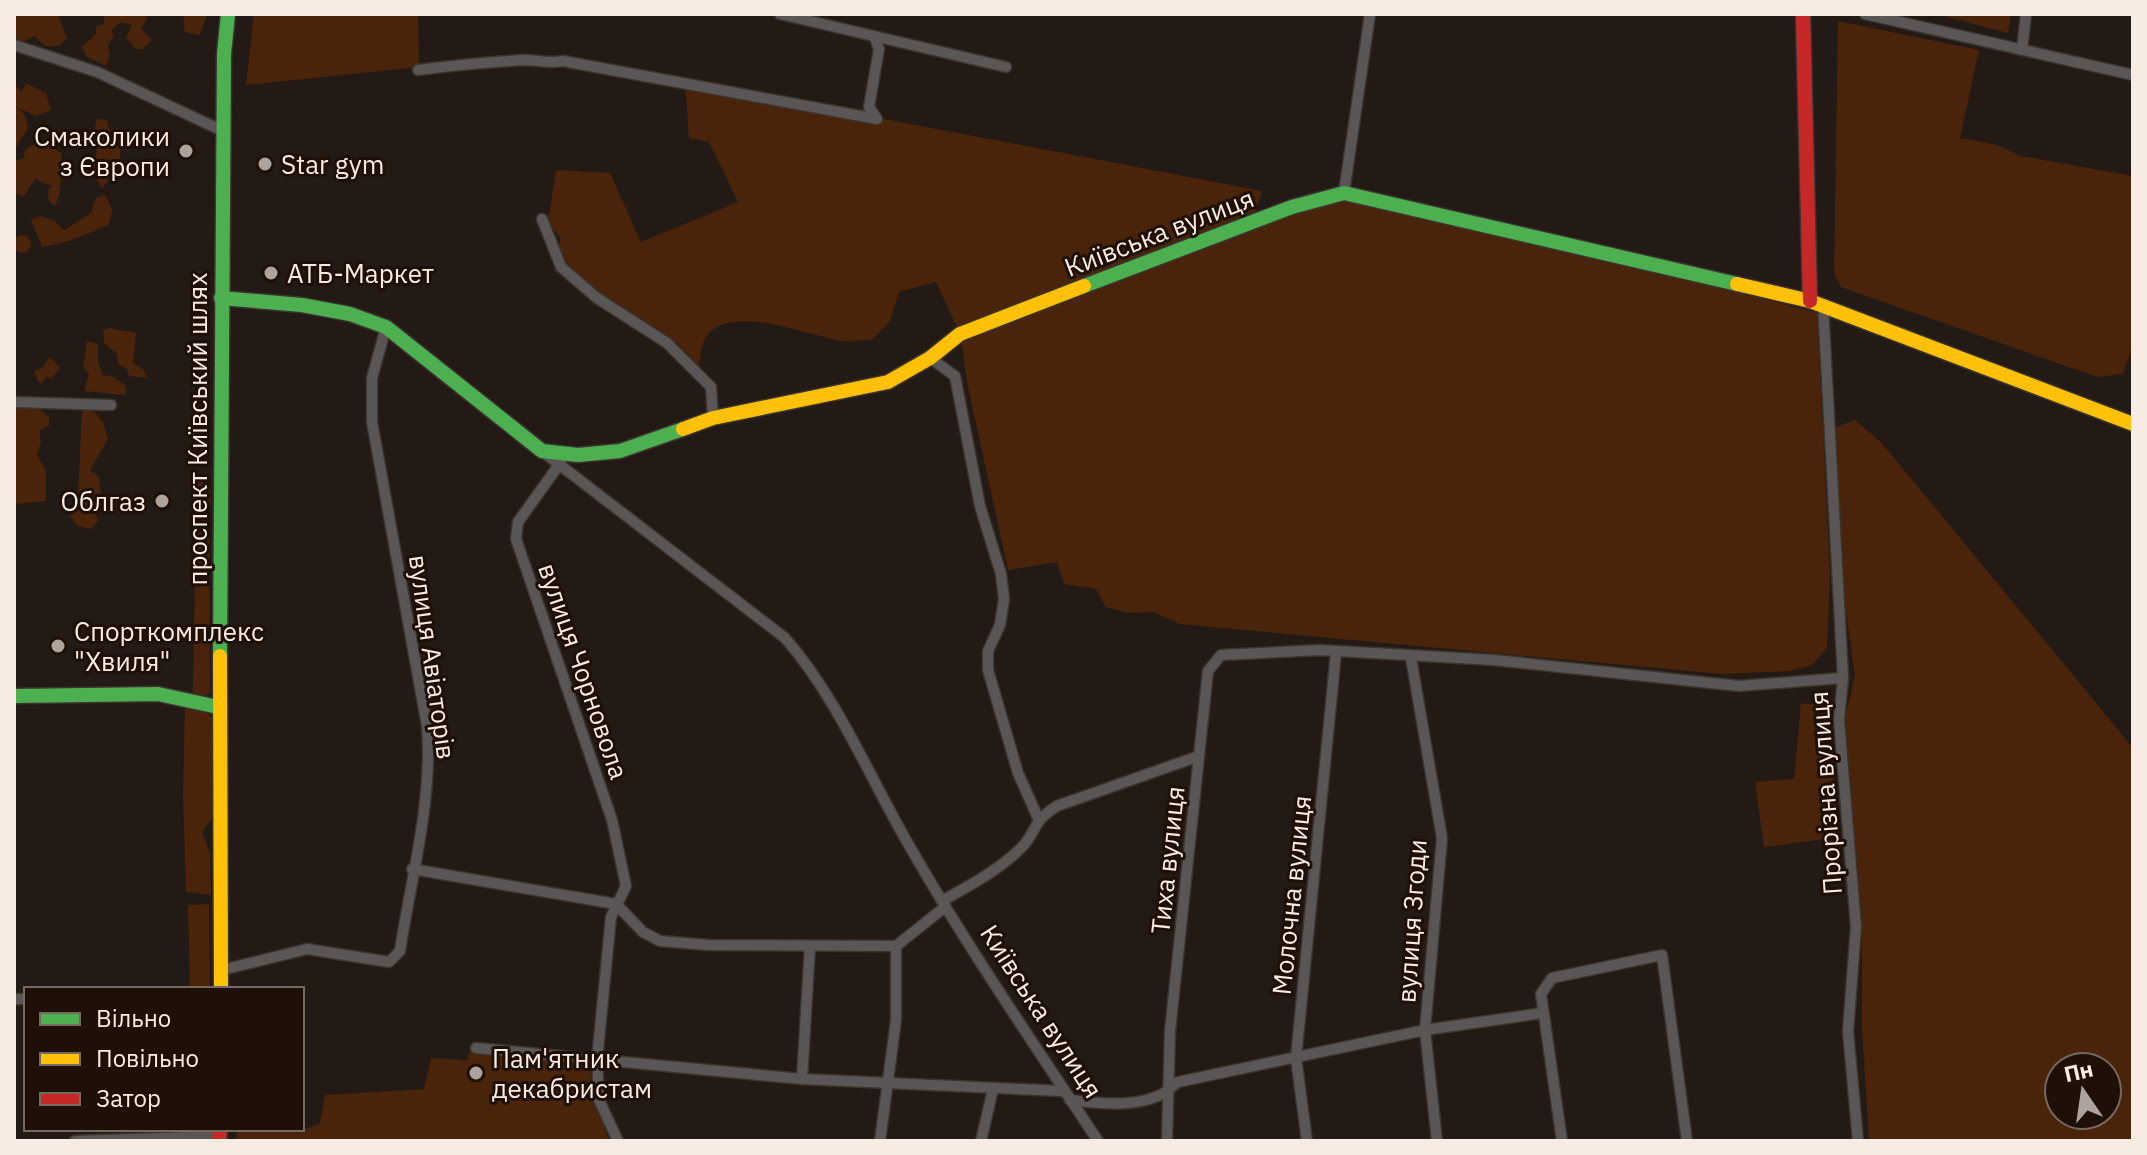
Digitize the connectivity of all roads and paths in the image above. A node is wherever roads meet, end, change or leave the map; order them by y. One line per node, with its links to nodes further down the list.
1 (228, 14): 13 (street, проспект Київський шлях)
2 (780, 14): 7 (street)
3 (1370, 14): 14 (street)
4 (1803, 14): 17 (street)
5 (1865, 14): 9 (street)
6 (2026, 14): 9 (street)
7 (875, 38): 10 (street); 11 (street)
8 (14, 45): 13 (street)
9 (2022, 50): 12 (street)
10 (1006, 67)
11 (418, 70)
12 (2133, 75)
13 (223, 131): 16 (street, проспект Київський шлях)
14 (1344, 193): 17 (street, Київська вулиця); 19 (street, Київська вулиця)
15 (542, 219): 22 (street)
16 (221, 298): 18 (street, Київська вулиця); 30 (street, проспект Київський шлях)
17 (1817, 303): 23 (street, Київська вулиця); 28 (street)
18 (386, 327): 24 (street, Київська вулиця); 33 (street, вулиця Авіаторів)
19 (930, 358): 22 (street, Київська вулиця); 32 (street)
20 (14, 402): 21 (street)
21 (111, 405)
22 (713, 418): 24 (street, Київська вулиця)
23 (2133, 424)
24 (542, 451): 25 (street, Київська вулиця)
25 (561, 462): 34 (street, вулиця Чорновола); 35 (street, Київська вулиця)
26 (1336, 653): 27 (street, Прорізна вулиця); 31 (street, Прорізна вулиця); 43 (street, Молочна вулиця)
27 (1411, 658): 28 (street, Прорізна вулиця); 41 (street, вулиця Згоди)
28 (1843, 678): 62 (street, Прорізна вулиця)
29 (14, 696): 30 (street)
30 (218, 707): 38 (street, проспект Київський шлях)
31 (1199, 756): 32 (street, Тиха вулиця); 48 (street, Тиха вулиця)
32 (1038, 818): 35 (street)
33 (412, 869): 34 (street); 38 (street, вулиця Авіаторів)
34 (616, 904): 36 (street); 44 (street, вулиця Чорновола)
35 (944, 904): 37 (street); 49 (street, Київська вулиця)
36 (810, 946): 37 (street); 45 (street)
37 (896, 946): 46 (street)
38 (222, 970): 39 (street, проспект Київський шлях)
39 (221, 987)
40 (1543, 1013): 41 (street); 60 (street); 61 (street)
41 (1425, 1030): 43 (street); 59 (street, вулиця Згоди)
42 (476, 1048): 44 (street)
43 (1296, 1058): 48 (street); 58 (street, Молочна вулиця)
44 (597, 1060): 45 (street); 53 (street, вулиця Чорновола)
45 (802, 1079): 46 (street)
46 (890, 1084): 47 (street); 54 (street)
47 (993, 1089): 49 (street); 55 (street)
48 (1169, 1090): 50 (street); 57 (street, Тиха вулиця)
49 (1062, 1091): 50 (street, Київська вулиця)
50 (1070, 1100): 56 (street, Київська вулиця)
51 (219, 1135): 52 (street)
52 (75, 1141)
53 (618, 1141)
54 (880, 1141)
55 (981, 1141)
56 (1098, 1141)
57 (1167, 1141)
58 (1307, 1141)
59 (1437, 1141)
60 (1562, 1141)
61 (1687, 1141)
62 (1858, 1141)

